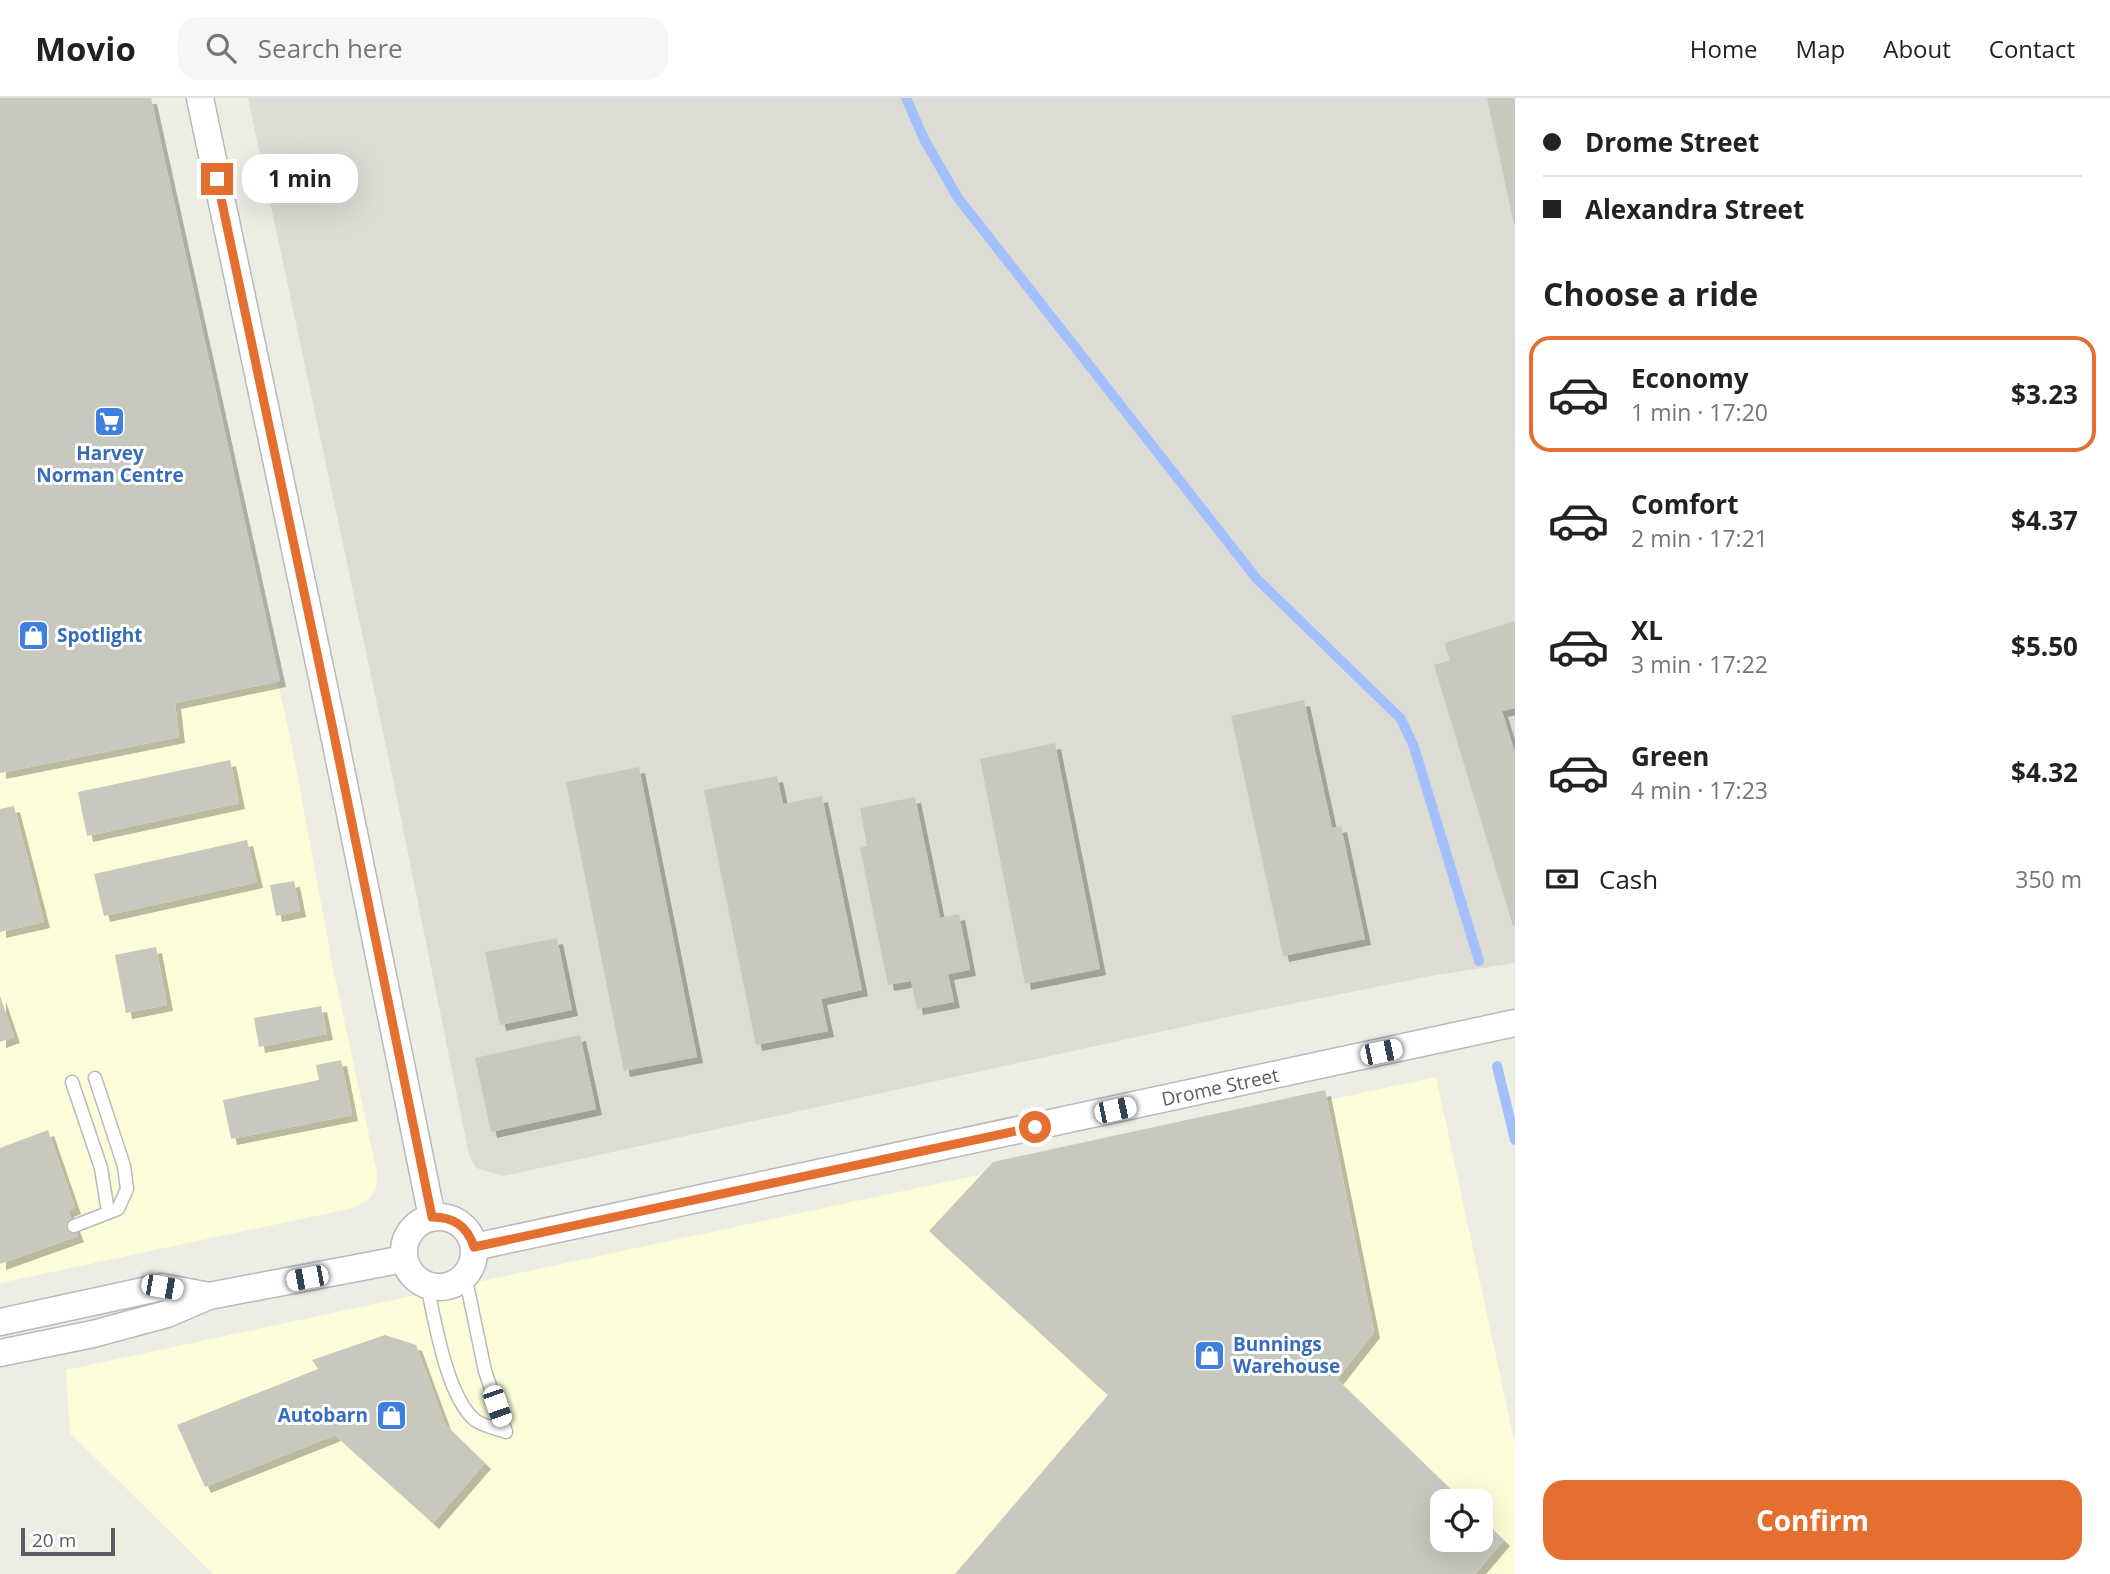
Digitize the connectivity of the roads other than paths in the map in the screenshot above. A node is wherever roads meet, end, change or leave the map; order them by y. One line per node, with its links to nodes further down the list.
1 (200, 98): 6 (street)
2 (1515, 1023): 8 (street, Drome Street)
3 (95, 1077): 5 (lane)
4 (72, 1082): 5 (lane)
5 (108, 1212): 7 (lane)
6 (432, 1217): 8 (street); 9 (street)
7 (74, 1226)
8 (474, 1247): 10 (street)
9 (404, 1259): 11 (street); 12 (street)
10 (465, 1276): 11 (street); 11 (lane)
11 (427, 1286)
12 (209, 1296): 13 (street); 14 (street)
13 (0, 1322)
14 (8, 1348)

